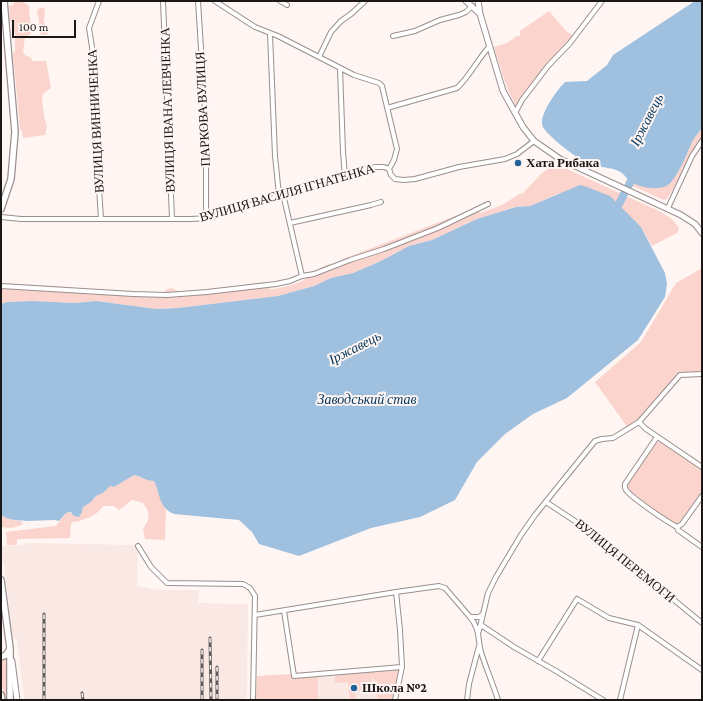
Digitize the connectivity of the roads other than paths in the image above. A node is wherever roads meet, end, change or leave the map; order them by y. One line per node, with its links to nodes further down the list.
1 (4, 1): 29 (main road)
2 (99, 1): 32 (street, ВУЛИЦЯ ВИННИЧЕНКА)
3 (163, 1): 33 (street, ВУЛИЦЯ ІВАНА ЛЕВЧЕНКА)
4 (198, 1): 31 (street, ПАРКОВА ВУЛИЦЯ)
5 (215, 1): 14 (street)
6 (280, 1): 11 (street)
7 (365, 1): 17 (street)
8 (466, 1): 12 (street)
9 (478, 1): 13 (street)
10 (602, 1): 20 (street)
11 (287, 5)
12 (472, 6): 13 (street); 15 (street)
13 (480, 14): 16 (street)
14 (270, 34): 17 (street); 25 (street)
15 (393, 36)
16 (489, 47): 19 (street); 20 (street)
17 (319, 57): 18 (street)
18 (340, 69): 19 (street); 24 (street)
19 (387, 108): 23 (street)
20 (514, 114): 21 (street)
21 (534, 141): 23 (street, ВУЛИЦЯ ВАСИЛЯ ІГНАТЕНКА); 28 (street)
22 (702, 141): 28 (street)
23 (388, 169): 24 (street, ВУЛИЦЯ ВАСИЛЯ ІГНАТЕНКА)
24 (345, 176): 25 (street, ВУЛИЦЯ ВАСИЛЯ ІГНАТЕНКА)
25 (281, 195): 31 (street, ВУЛИЦЯ ВАСИЛЯ ІГНАТЕНКА); 34 (street)
26 (381, 202): 34 (street)
27 (488, 204): 36 (street)
28 (668, 208): 35 (street)
29 (1, 209)
30 (1, 217): 32 (street, ВУЛИЦЯ ВАСИЛЯ ІГНАТЕНКА)
31 (208, 218): 33 (street, ВУЛИЦЯ ВАСИЛЯ ІГНАТЕНКА)
32 (101, 219): 33 (street, ВУЛИЦЯ ВАСИЛЯ ІГНАТЕНКА)
33 (172, 219)
34 (290, 223): 36 (street)
35 (702, 233)
36 (302, 276): 37 (street)
37 (1, 286)
38 (702, 374): 39 (street)
39 (639, 422): 40 (street); 43 (street)
40 (658, 437): 41 (street); 44 (street)
41 (702, 467)
42 (702, 496): 44 (street)
43 (546, 502): 51 (street); 53 (street, ВУЛИЦЯ ПЕРЕМОГИ)
44 (677, 527): 46 (street)
45 (138, 546): 50 (street)
46 (702, 546)
47 (1, 580): 57 (main road)
48 (396, 592): 49 (street); 52 (street); 63 (street)
49 (284, 611): 50 (street); 63 (street)
50 (255, 615): 69 (street)
51 (482, 615): 52 (street); 54 (street)
52 (472, 617): 58 (street)
53 (702, 623)
54 (480, 625): 58 (street); 62 (street)
55 (638, 625): 62 (street); 64 (street); 74 (street)
56 (1, 626): 57 (main road)
57 (7, 630): 60 (main road)
58 (479, 631): 59 (street)
59 (479, 638): 71 (street); 72 (street)
60 (10, 648): 61 (main road); 67 (main road); 68 (street)
61 (1, 657)
62 (538, 661): 73 (street)
63 (402, 667): 70 (street)
64 (702, 670)
65 (1, 695): 66 (main road)
66 (2, 700)
67 (10, 700)
68 (17, 700)
69 (253, 700)
70 (395, 700)
71 (467, 700)
72 (498, 700)
73 (603, 700)
74 (620, 700)

